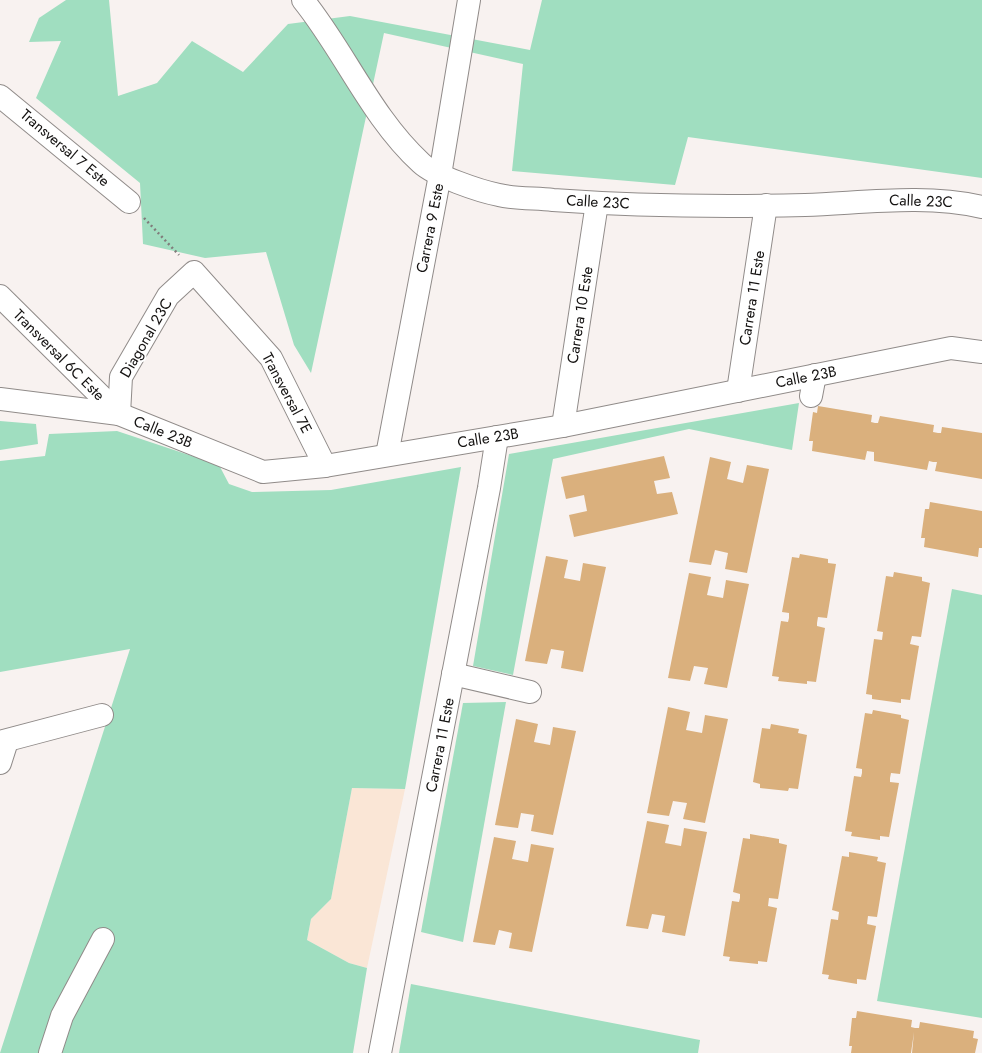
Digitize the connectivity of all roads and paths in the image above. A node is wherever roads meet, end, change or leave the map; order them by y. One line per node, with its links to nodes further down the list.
1 (303, 0): 4 (street, Calle 23C)
2 (469, 0): 4 (street, Carrera 9 Este)
3 (2, 102): 5 (street, Transversal 7 Este)
4 (440, 175): 6 (street, Calle 23C); 17 (street, Carrera 9 Este)
5 (129, 202): 9 (path)
6 (597, 203): 7 (street, Calle 23C); 15 (street, Carrera 10 Este)
7 (766, 205): 8 (street, Calle 23C); 12 (street, Carrera 11 Este)
8 (982, 207)
9 (194, 272): 14 (street, Diagonal 23C); 18 (street, Transversal 7E)
10 (0, 296): 14 (street, Transversal 6C Este)
11 (982, 352): 12 (street, Calle 23B)
12 (738, 391): 15 (street, Calle 23B)
13 (0, 399): 14 (street, Calle 23B)
14 (119, 414): 18 (street, Calle 23B)
15 (563, 426): 16 (street, Calle 23B)
16 (497, 437): 17 (street, Calle 23B); 19 (street, Carrera 11 Este)
17 (387, 455): 18 (street, Calle 23B)
18 (325, 466)
19 (453, 674): 20 (street); 26 (street, Carrera 11 Este)
20 (530, 692)
21 (102, 715): 22 (street)
22 (3, 742): 23 (street)
23 (0, 763)
24 (103, 939): 25 (street)
25 (50, 1053)
26 (380, 1053)

